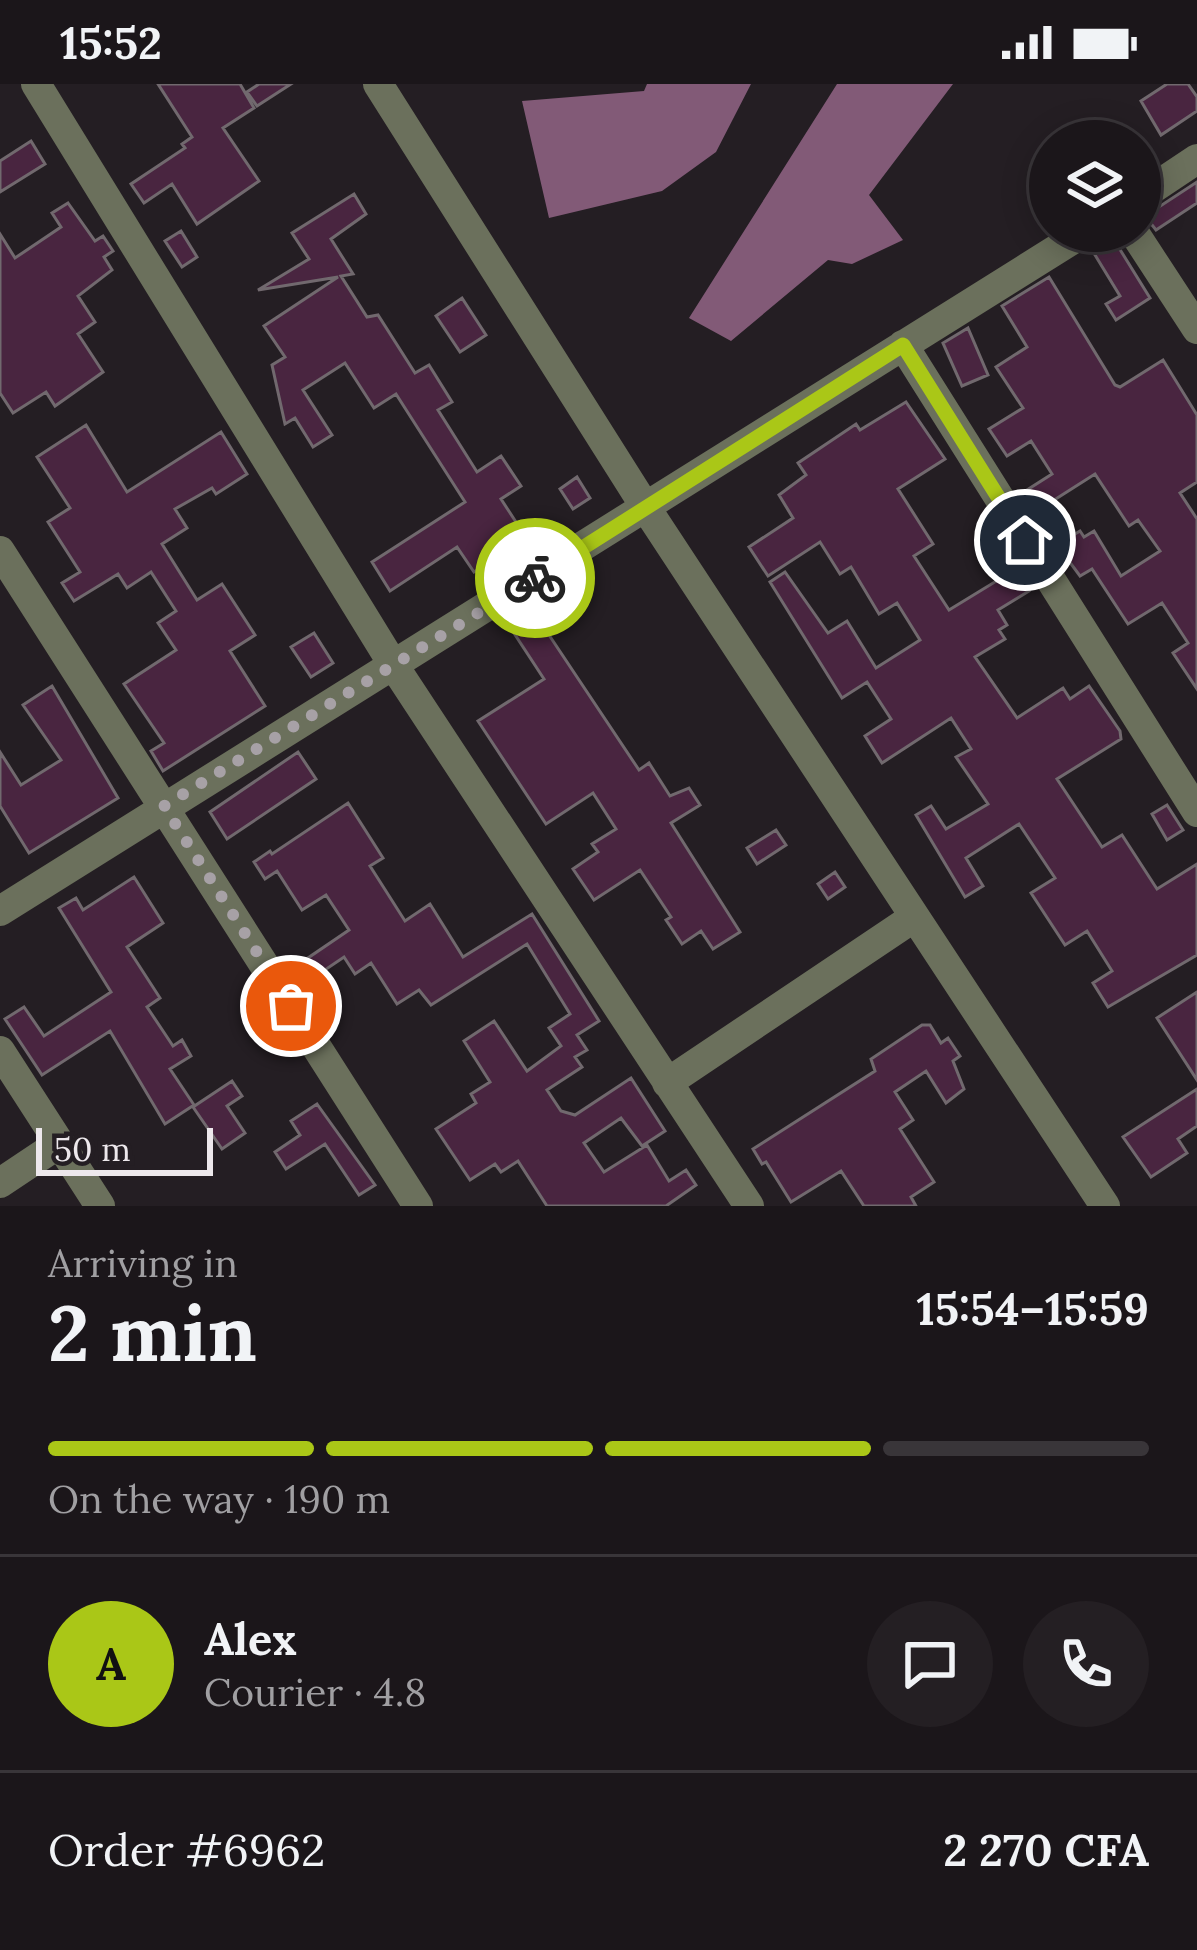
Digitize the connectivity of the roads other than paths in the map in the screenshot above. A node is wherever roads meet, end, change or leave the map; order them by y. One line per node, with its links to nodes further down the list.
1 (36, 84): 11 (street)
2 (378, 84): 9 (street)
3 (1197, 160): 4 (street)
4 (1161, 183)
5 (1052, 252): 8 (street)
6 (1147, 252): 7 (street)
7 (1197, 329)
8 (903, 345): 9 (street); 13 (street)
9 (646, 508): 11 (street); 15 (street)
10 (0, 550): 12 (street)
11 (394, 666): 12 (street); 17 (street)
12 (164, 806): 14 (street); 21 (street)
13 (1197, 812)
14 (0, 911)
15 (913, 918): 17 (street); 23 (street)
16 (0, 1051): 18 (street)
17 (667, 1083): 22 (street)
18 (60, 1144): 19 (street); 20 (street)
19 (0, 1183)
20 (100, 1206)
21 (418, 1206)
22 (749, 1206)
23 (1105, 1206)

